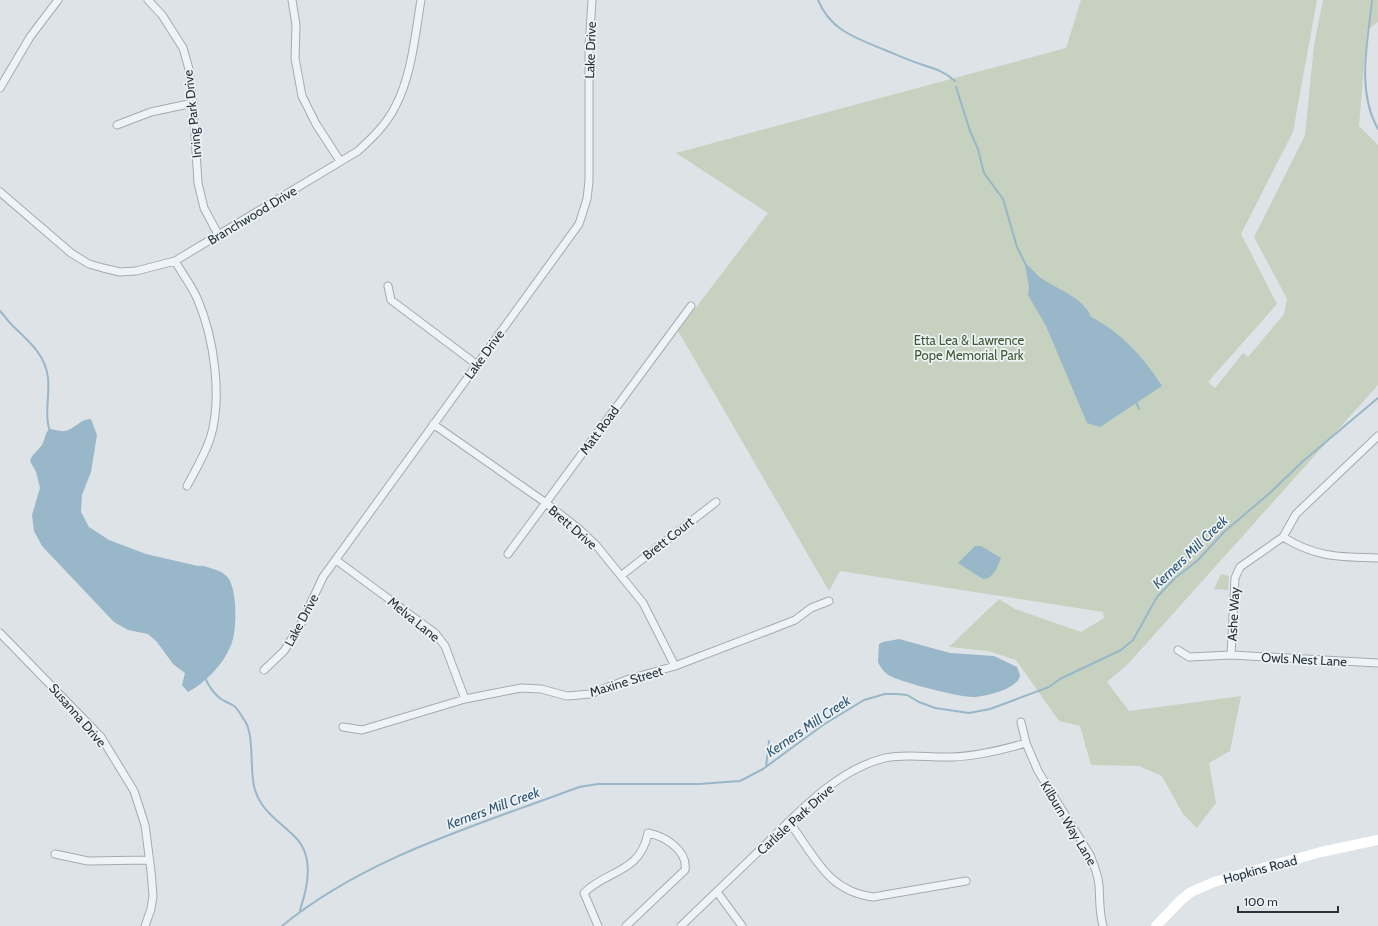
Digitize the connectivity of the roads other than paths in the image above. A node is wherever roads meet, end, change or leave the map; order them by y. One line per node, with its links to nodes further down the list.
1 (58, 0): 6 (street)
2 (148, 0): 7 (street, Irving Park Drive)
3 (292, 0): 9 (street)
4 (421, 0): 9 (street, Branchwood Drive)
5 (592, 0): 15 (street, Lake Drive)
6 (0, 88)
7 (193, 103): 8 (street); 11 (street, Irving Park Drive)
8 (117, 125)
9 (340, 161): 11 (street, Branchwood Drive)
10 (0, 192): 12 (street, Branchwood Drive)
11 (219, 236): 12 (street, Branchwood Drive)
12 (175, 261): 18 (street)
13 (388, 286): 15 (street)
14 (691, 306): 20 (street, Matt Road)
15 (476, 364): 16 (street, Lake Drive)
16 (433, 424): 20 (street, Brett Drive); 24 (street, Lake Drive)
17 (1378, 436): 21 (street, Ashe Way)
18 (187, 486)
19 (716, 502): 25 (street, Brett Court)
20 (546, 503): 22 (street, Matt Road); 25 (street, Brett Drive)
21 (1283, 537): 23 (street); 29 (street, Ashe Way)
22 (508, 554)
23 (1378, 558)
24 (336, 560): 32 (street, Lake Drive); 33 (street, Melva Lane)
25 (622, 575): 31 (street, Brett Drive)
26 (829, 601): 31 (street, Maxine Street)
27 (0, 633): 40 (street, Susanna Drive)
28 (1178, 650): 29 (street, Ashe Way)
29 (1231, 655): 30 (street, Owls Nest Lane)
30 (1378, 663)
31 (675, 666): 33 (street, Maxine Street)
32 (264, 670)
33 (465, 699): 35 (street, Maxine Street)
34 (1021, 722): 36 (street, Kilburn Way Lane)
35 (343, 727)
36 (1026, 743): 37 (street, Carlisle Park Drive); 48 (street, Kilburn Way Lane)
37 (789, 822): 41 (street); 42 (street, Carlisle Park Drive)
38 (1378, 840): 49 (main road, Hopkins Road)
39 (55, 854): 40 (street)
40 (149, 860): 43 (street, Susanna Drive)
41 (966, 881)
42 (717, 892): 46 (street, Carlisle Park Drive); 47 (street)
43 (145, 926)
44 (598, 926): 45 (street)
45 (626, 926)
46 (680, 926)
47 (742, 926)
48 (1103, 926)
49 (1156, 926)

